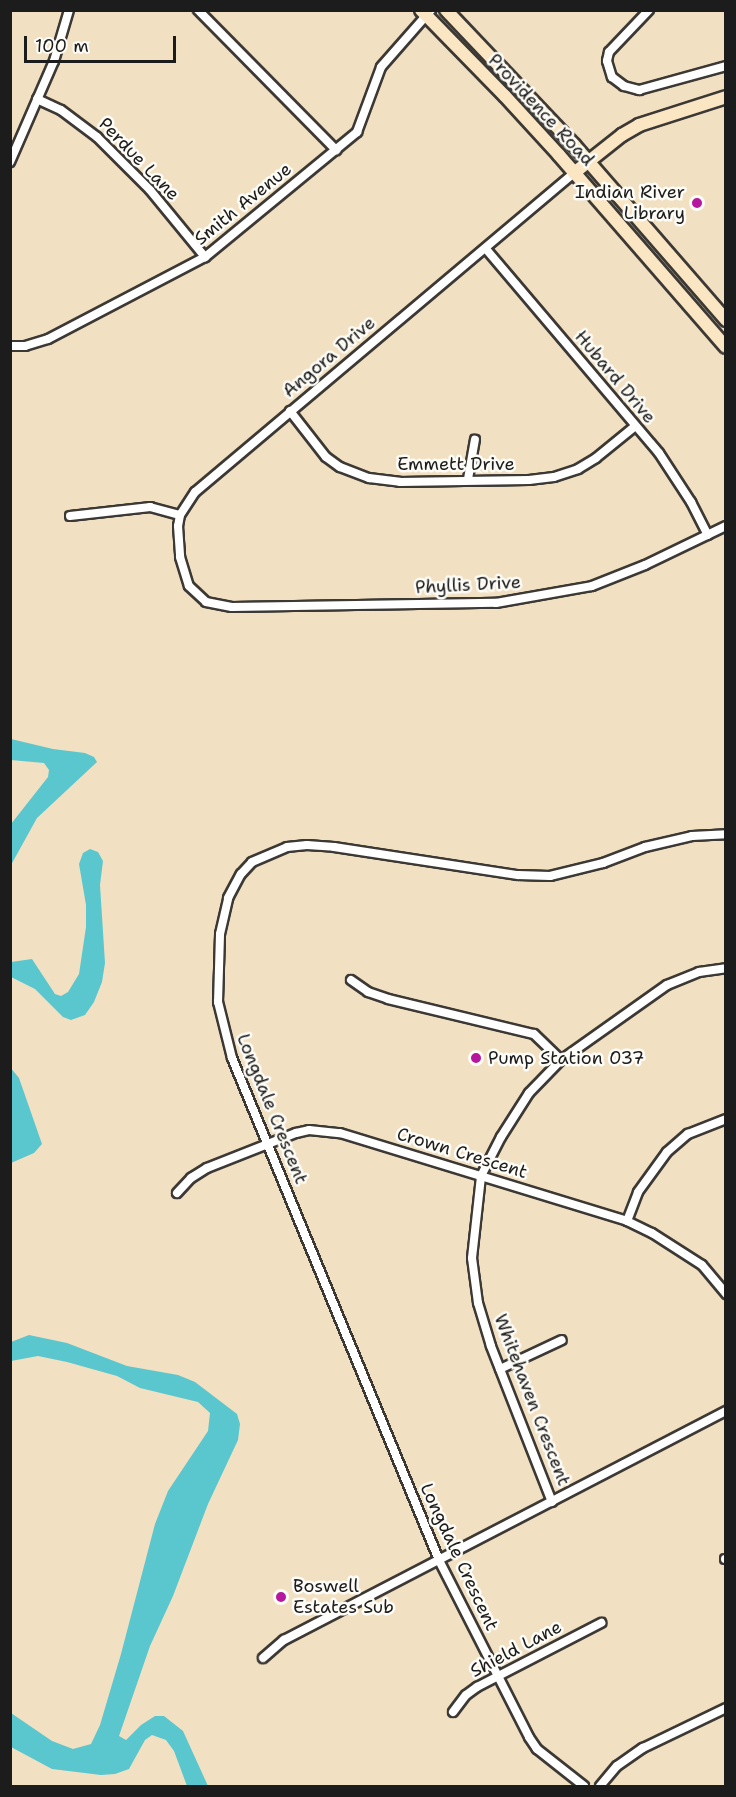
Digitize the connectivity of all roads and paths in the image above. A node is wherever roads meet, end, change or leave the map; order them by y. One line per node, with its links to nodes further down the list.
1 (69, 10): 8 (street)
2 (198, 10): 9 (street)
3 (446, 10): 10 (main road, Providence Road)
4 (649, 10): 6 (street)
5 (426, 12): 9 (street, Smith Avenue); 12 (main road, Providence Road)
6 (726, 66)
7 (726, 98): 10 (main road)
8 (37, 99): 11 (street); 14 (street, Perdue Lane)
9 (336, 150): 14 (street, Smith Avenue)
10 (588, 161): 12 (main road); 15 (main road, Providence Road)
11 (10, 162)
12 (574, 173): 13 (street, Angora Drive); 17 (main road, Providence Road)
13 (486, 249): 18 (street, Angora Drive); 19 (street, Hubard Drive)
14 (205, 257): 16 (street, Smith Avenue)
15 (726, 320)
16 (10, 346)
17 (726, 347)
18 (290, 411): 21 (street, Emmett Drive); 22 (street, Angora Drive)
19 (634, 427): 21 (street, Emmett Drive); 25 (street, Hubard Drive)
20 (475, 440): 21 (street)
21 (468, 479)
22 (180, 515): 23 (street); 25 (street, Phyllis Drive)
23 (70, 516)
24 (726, 526): 25 (street, Phyllis Drive)
25 (708, 535)
26 (726, 834): 31 (street, Longdale Crescent)
27 (726, 968): 29 (street, Whitehaven Crescent)
28 (351, 980): 29 (street)
29 (561, 1060): 32 (street, Whitehaven Crescent)
30 (726, 1119): 34 (street)
31 (267, 1144): 32 (street, Crown Crescent); 33 (street, Crown Crescent); 40 (street, Longdale Crescent)
32 (481, 1176): 34 (street, Crown Crescent); 37 (street, Whitehaven Crescent)
33 (177, 1193)
34 (627, 1221): 35 (street, Crown Crescent)
35 (726, 1294)
36 (562, 1340): 37 (street)
37 (500, 1369): 39 (street, Whitehaven Crescent)
38 (726, 1411): 39 (street)
39 (552, 1502): 40 (street)
40 (439, 1560): 42 (street); 43 (street, Longdale Crescent)
41 (601, 1623): 43 (street, Shield Lane)
42 (263, 1658)
43 (497, 1676): 45 (street, Shield Lane); 46 (street, Longdale Crescent)
44 (726, 1708): 47 (street)
45 (453, 1712)
46 (584, 1786)
47 (600, 1786)

